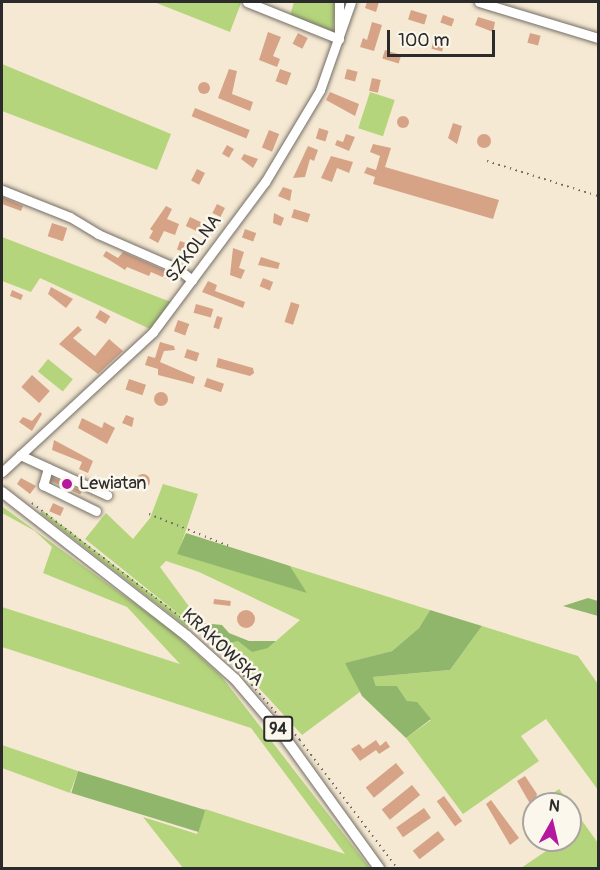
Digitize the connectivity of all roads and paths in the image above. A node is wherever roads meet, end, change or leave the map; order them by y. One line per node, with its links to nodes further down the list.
1 (247, 2): 6 (street)
2 (339, 2): 6 (street)
3 (351, 2): 6 (street, SZKOLNA)
4 (479, 2): 5 (street)
5 (598, 38)
6 (339, 39): 10 (street, SZKOLNA)
7 (488, 161): 9 (path)
8 (2, 190): 10 (street)
9 (598, 196)
10 (192, 280): 11 (street, SZKOLNA)
11 (20, 455): 12 (street); 13 (street, SZKOLNA)
12 (48, 468): 15 (street); 18 (street)
13 (2, 472)
14 (2, 492): 21 (main road, KRAKOWSKA / 94)
15 (107, 495)
16 (34, 503): 17 (path)
17 (39, 507)
18 (96, 511)
19 (149, 514): 20 (path)
20 (229, 546)
21 (379, 868)

